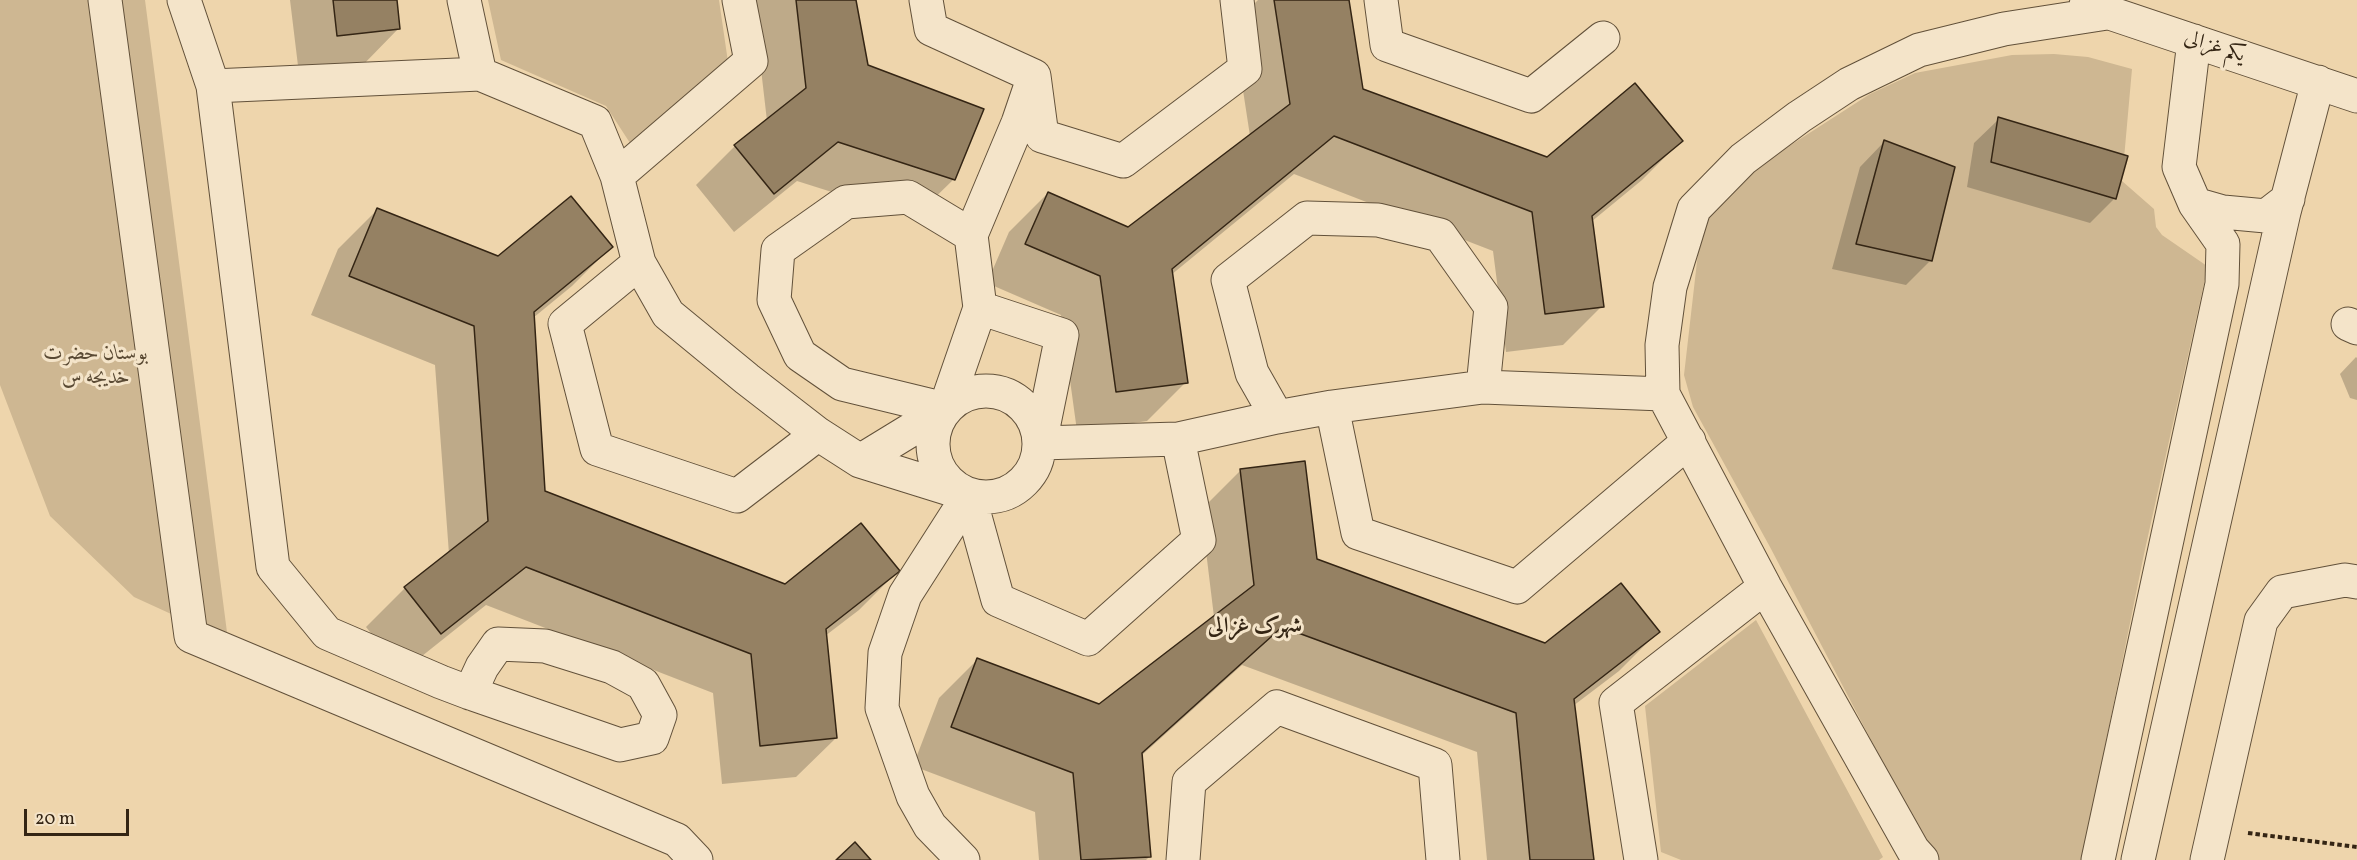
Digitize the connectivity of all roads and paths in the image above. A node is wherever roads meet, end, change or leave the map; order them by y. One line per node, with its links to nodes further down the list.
1 (105, 0): 42 (street)
2 (184, 0): 15 (street)
3 (464, 0): 12 (street)
4 (739, 0): 17 (street)
5 (926, 0): 13 (street)
6 (1237, 0): 13 (street)
7 (1381, 0): 10 (street)
8 (2072, 0): 9 (street, یکم غزالی)
9 (2107, 13): 11 (street, یکم غزالی); 24 (street)
10 (1603, 39)
11 (2194, 41): 14 (street, یکم غزالی); 19 (street)
12 (480, 74): 15 (street); 17 (street)
13 (1034, 76): 20 (street)
14 (2318, 82): 16 (street, یکم غزالی); 18 (street)
15 (213, 86): 38 (street)
16 (2357, 96)
17 (618, 176): 21 (street)
18 (2288, 199): 19 (street); 29 (street)
19 (2195, 204): 28 (street)
20 (971, 235): 22 (street); 26 (street)
21 (639, 263): 30 (street); 30 (street)
22 (980, 308): 26 (street); 33 (street)
23 (1483, 387): 24 (street); 25 (street); 27 (street)
24 (1662, 394): 32 (street)
25 (1332, 407): 27 (street); 32 (street)
26 (945, 410): 33 (street); 34 (street); 35 (street)
27 (1277, 417): 31 (street)
28 (2193, 419): 29 (street); 47 (street)
29 (2236, 423): 48 (street)
30 (818, 434): 34 (street)
31 (1178, 439): 33 (street); 35 (street)
32 (1689, 441): 37 (street)
33 (1040, 443): 35 (street)
34 (860, 460): 35 (street)
35 (969, 495): 43 (street)
36 (2357, 582): 39 (street)
37 (1765, 587): 41 (street); 46 (street)
38 (470, 693): 38 (street)
39 (2210, 845): 40 (path)
40 (2357, 847)
41 (1911, 857)
42 (696, 860)
43 (963, 860)
44 (1183, 860): 45 (street)
45 (1443, 860)
46 (1641, 860)
47 (2098, 860)
48 (2138, 860)

